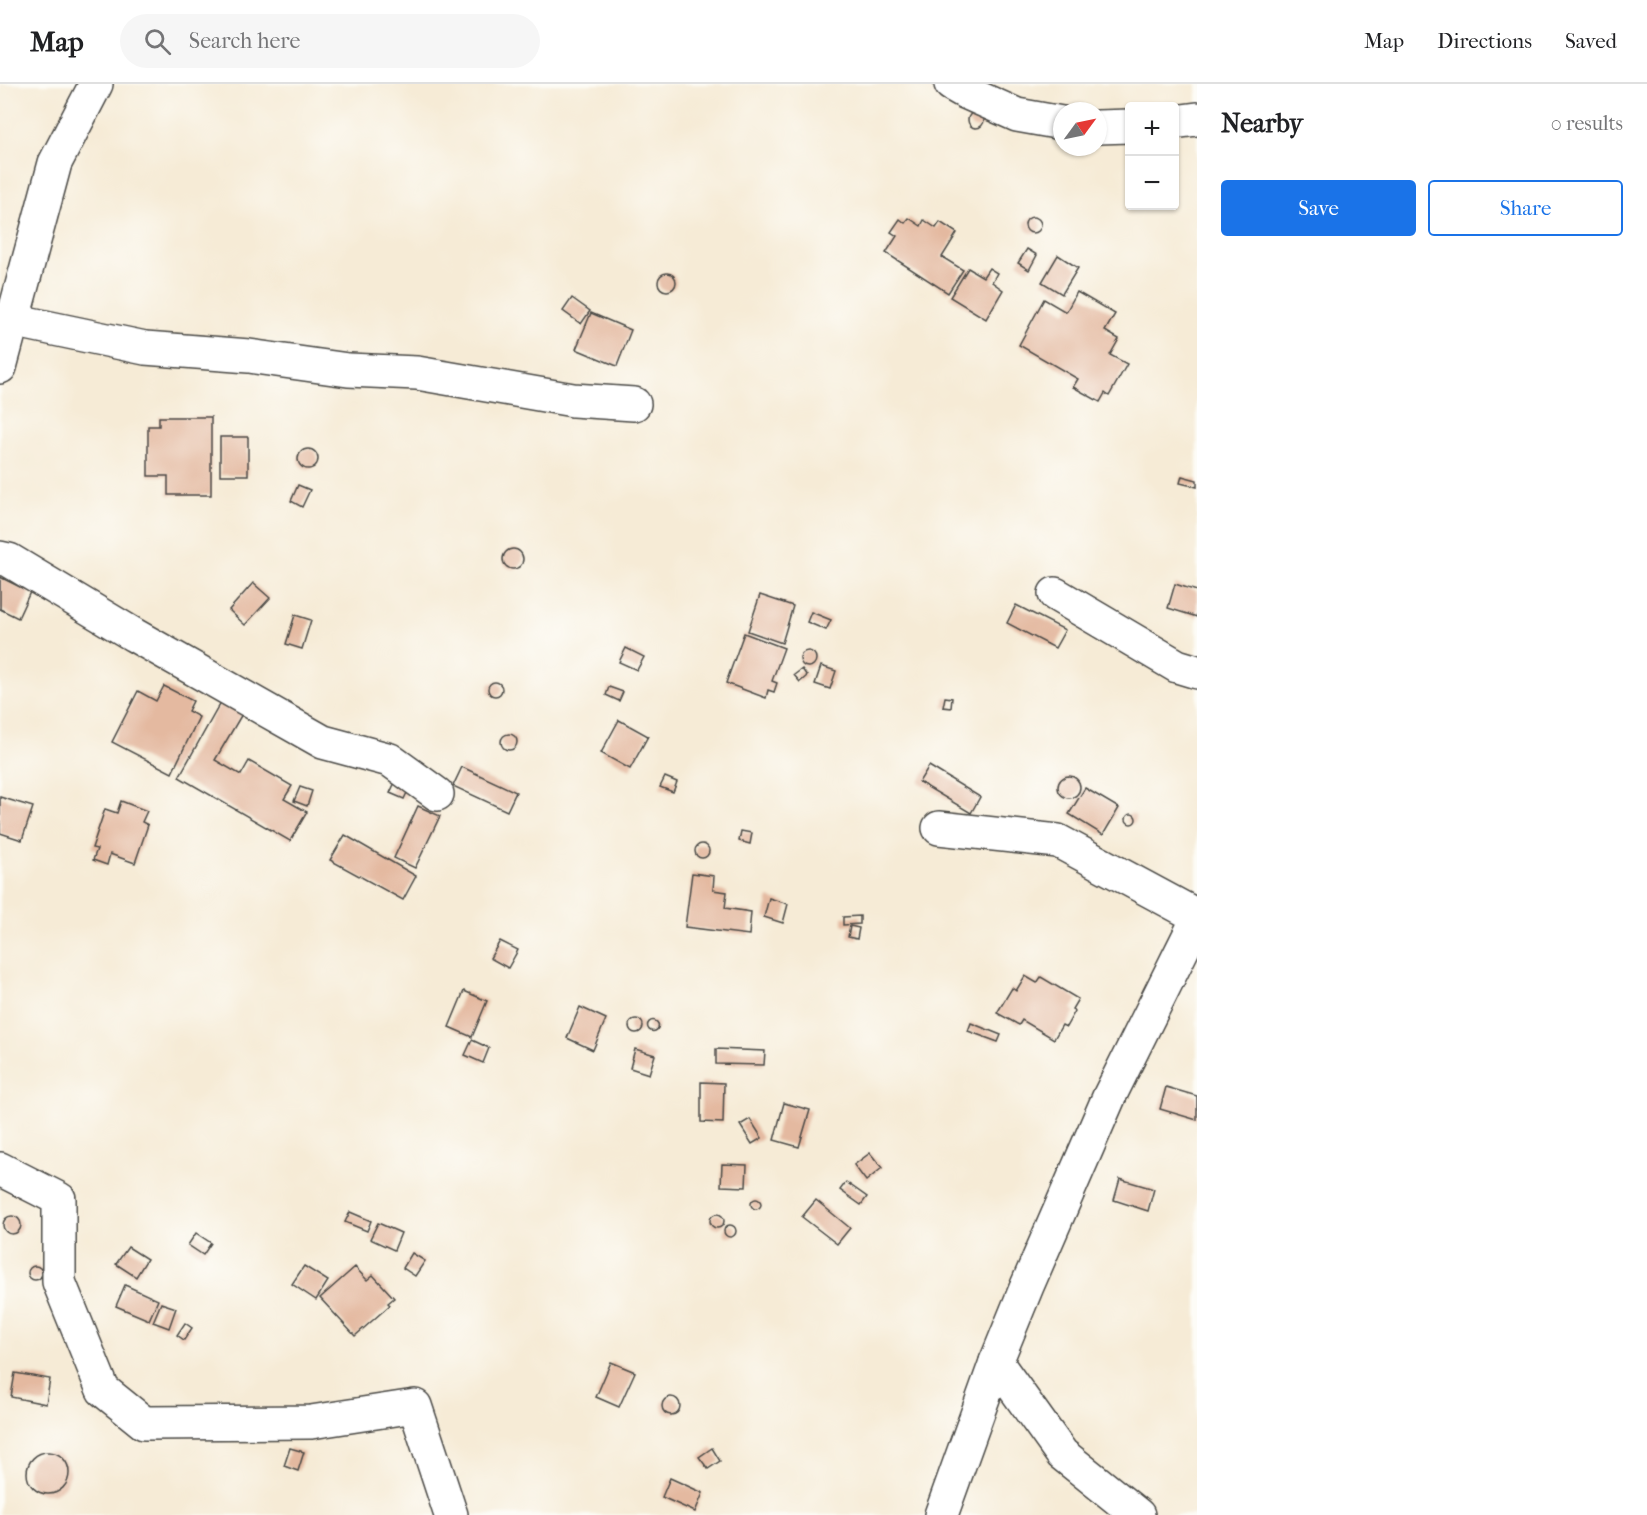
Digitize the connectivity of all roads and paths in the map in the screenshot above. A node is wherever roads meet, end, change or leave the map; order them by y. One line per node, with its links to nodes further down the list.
1 (96, 84): 8 (street)
2 (951, 84): 4 (street)
3 (1197, 119): 5 (street)
4 (1053, 121)
5 (1179, 121)
6 (1125, 126): 7 (street)
7 (1107, 127)
8 (12, 320): 9 (street); 10 (street)
9 (0, 367)
10 (634, 404)
11 (0, 558): 14 (street)
12 (1055, 594): 13 (street)
13 (1197, 672)
14 (437, 794)
15 (939, 828): 16 (street)
16 (1197, 916)
17 (1197, 920): 19 (street)
18 (0, 1169): 20 (street)
19 (996, 1362): 21 (street); 22 (street)
20 (451, 1515)
21 (941, 1515)
22 (1138, 1515)

